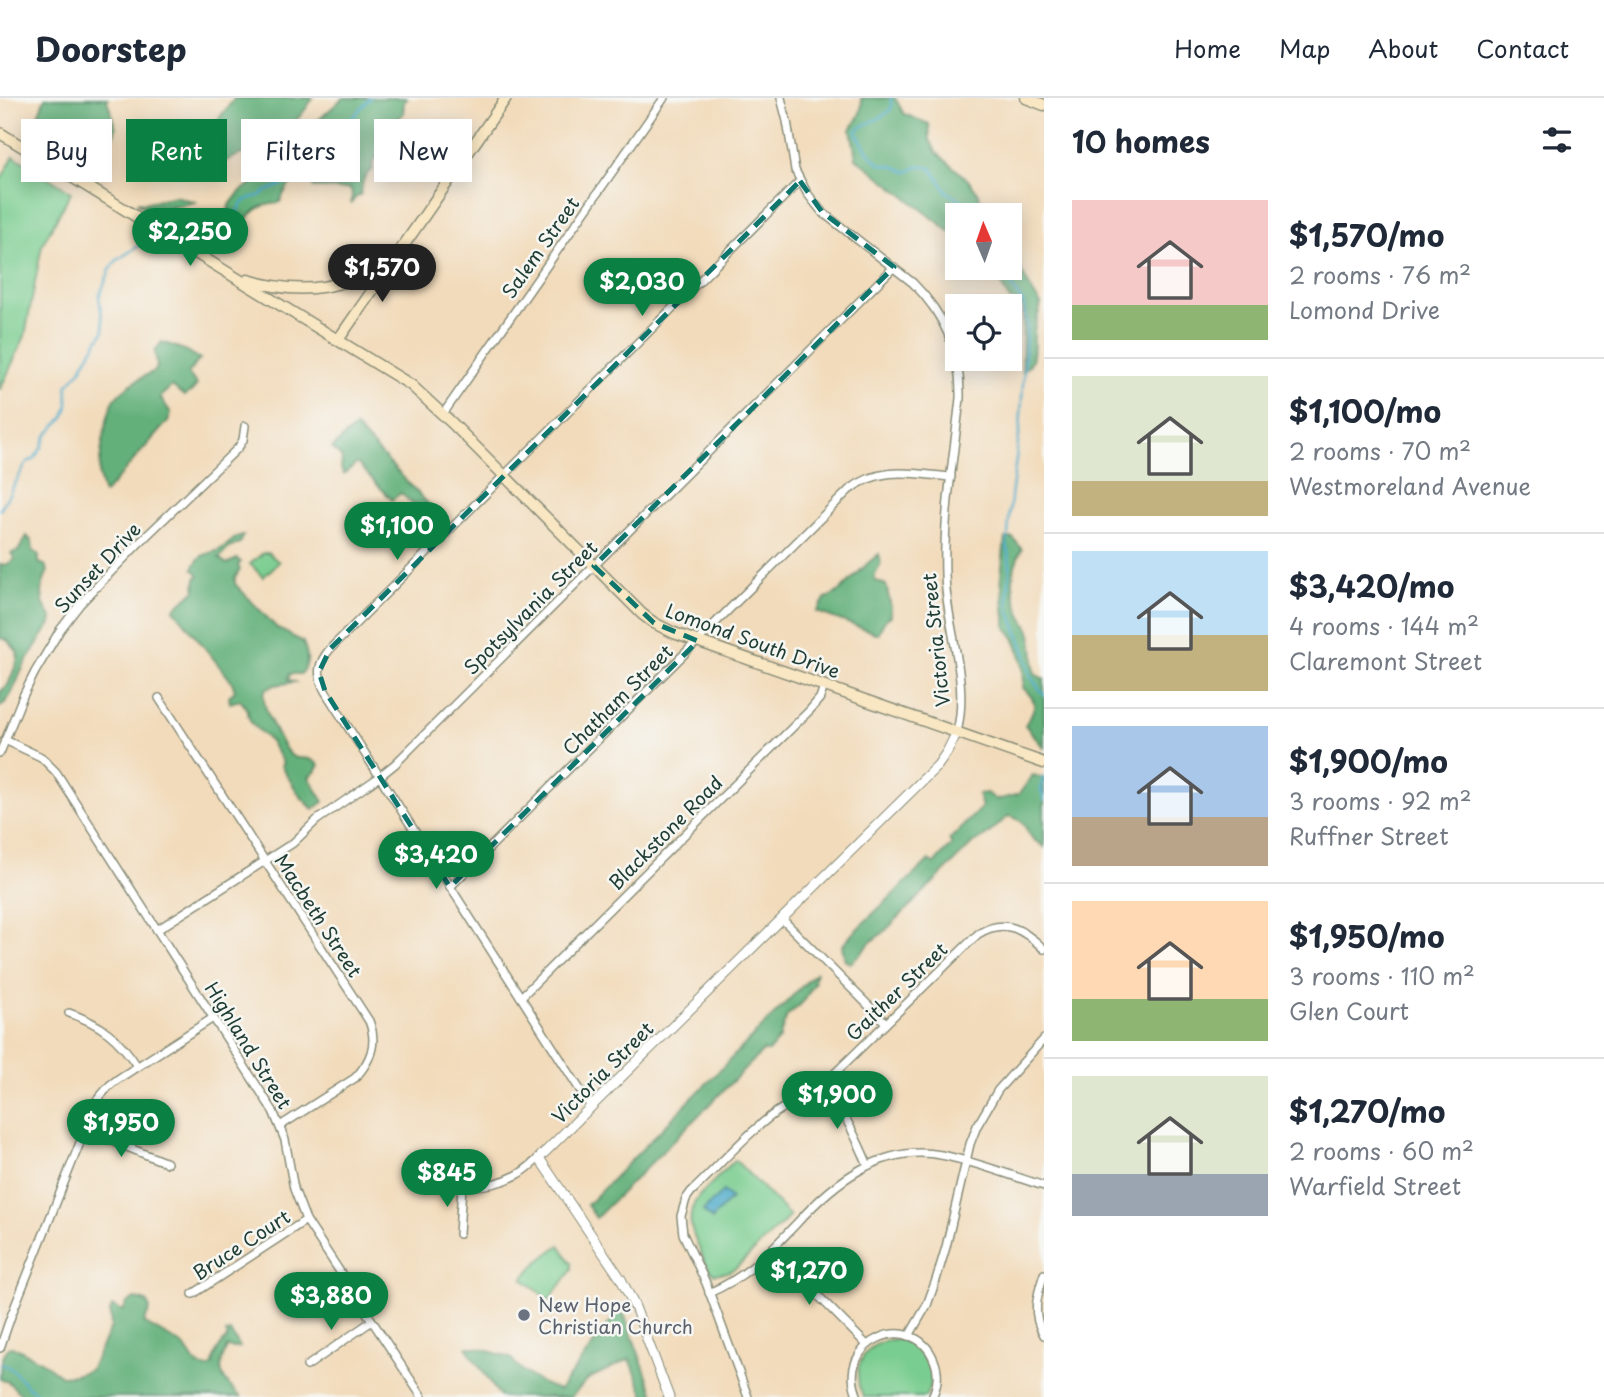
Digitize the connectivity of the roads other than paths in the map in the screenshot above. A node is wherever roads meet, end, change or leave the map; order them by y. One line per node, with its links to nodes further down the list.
1 (506, 98): 8 (main road)
2 (664, 98): 12 (street, Salem Street)
3 (781, 98): 7 (street, Victoria Street)
4 (1026, 98): 5 (main road)
5 (1041, 104)
6 (0, 134): 10 (main road)
7 (800, 181): 9 (street, Victoria Street); 14 (street)
8 (400, 251): 10 (main road); 11 (main road)
9 (894, 267): 15 (street, Victoria Street); 16 (street, Spotsylvania Street)
10 (231, 274): 11 (main road, Lomond South Drive)
11 (338, 340): 12 (main road, Lomond South Drive)
12 (443, 414): 14 (main road, Lomond South Drive)
13 (245, 426): 21 (street, Sunset Drive)
14 (504, 475): 16 (main road, Lomond South Drive); 24 (street)
15 (951, 477): 17 (street, Chatham Street); 20 (street, Victoria Street)
16 (594, 566): 17 (main road, Lomond South Drive); 24 (street, Spotsylvania Street)
17 (698, 641): 18 (main road, Lomond South Drive); 26 (street, Chatham Street)
18 (824, 686): 20 (main road, Lomond South Drive); 30 (street, Blackstone Road)
19 (159, 698): 25 (street, Macbeth Street)
20 (957, 732): 23 (main road, Lomond South Drive); 27 (street, Victoria Street)
21 (5, 740): 22 (street, Sunset Drive); 28 (street, Highland Street)
22 (0, 753)
23 (1044, 763)
24 (380, 777): 25 (street, Spotsylvania Street); 26 (street)
25 (265, 861): 28 (street, Spotsylvania Street); 38 (street, Macbeth Street)
26 (450, 887): 30 (street)
27 (782, 919): 33 (street); 37 (street, Victoria Street)
28 (157, 930): 32 (street, Highland Street)
29 (1044, 949): 33 (street, Gaither Street)
30 (521, 997): 37 (street)
31 (69, 1013): 35 (street)
32 (213, 1018): 35 (street); 38 (street, Highland Street)
33 (886, 1024): 36 (street, Gaither Street)
34 (1044, 1039): 41 (street)
35 (137, 1066): 39 (street)
36 (820, 1087): 43 (street); 51 (street, Gaither Street)
37 (591, 1107): 40 (street, Victoria Street)
38 (280, 1126): 47 (street, Highland Street)
39 (85, 1130): 42 (street); 57 (street)
40 (539, 1158): 45 (street); 61 (street)
41 (966, 1162): 43 (street); 46 (street); 55 (street)
42 (167, 1163)
43 (868, 1165): 49 (street)
44 (424, 1176): 45 (street)
45 (462, 1186): 48 (street)
46 (1044, 1186)
47 (306, 1220): 52 (street, Bruce Court); 53 (street, Highland Street)
48 (459, 1234)
49 (772, 1249): 51 (street); 56 (street)
50 (1044, 1274): 54 (street)
51 (709, 1293): 62 (street, Gaither Street)
52 (193, 1294)
53 (372, 1321): 58 (street); 60 (street, Highland Street)
54 (1044, 1335)
55 (909, 1336): 56 (street); 59 (street)
56 (867, 1345): 63 (street)
57 (0, 1348)
58 (307, 1366)
59 (935, 1396)
60 (422, 1397)
61 (669, 1397)
62 (748, 1397)
63 (858, 1397)

